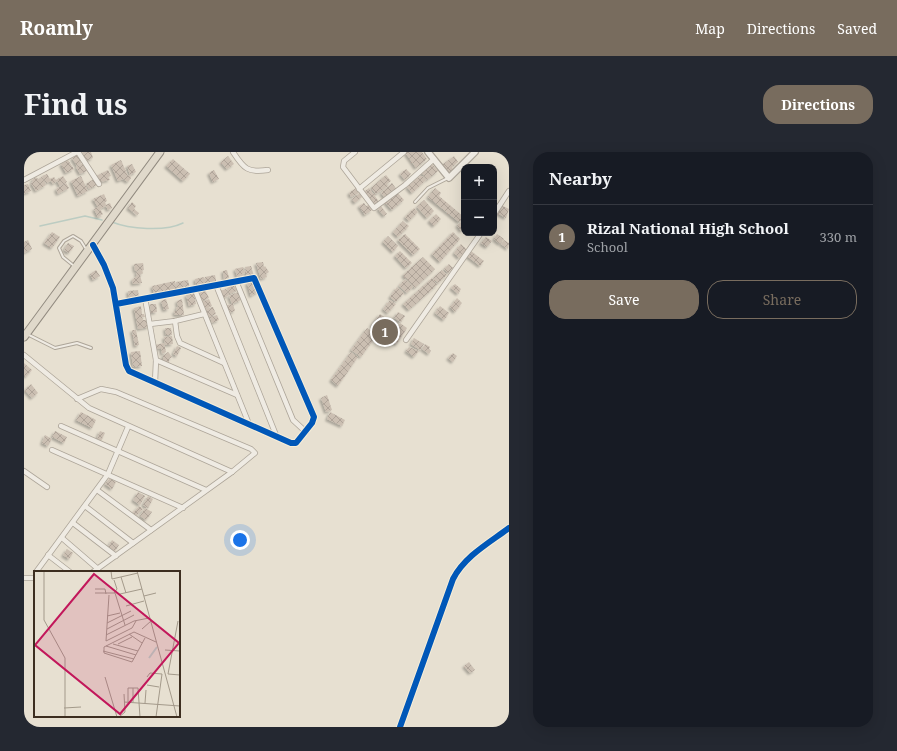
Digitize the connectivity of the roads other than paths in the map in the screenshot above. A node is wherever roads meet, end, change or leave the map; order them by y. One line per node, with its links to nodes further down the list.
1 (77, 152): 11 (street); 12 (street)
2 (160, 152): 18 (highway)
3 (233, 152): 9 (street)
4 (355, 152): 13 (street)
5 (404, 152): 13 (street)
6 (428, 152): 8 (street)
7 (475, 152): 10 (street)
8 (434, 159): 10 (street); 13 (street)
9 (268, 170)
10 (449, 178): 15 (lane)
11 (24, 180)
12 (99, 184)
13 (359, 189)
14 (509, 191): 16 (street)
15 (415, 202)
16 (497, 209)
17 (479, 236): 30 (street)
18 (93, 244): 19 (highway); 25 (street)
19 (88, 252): 20 (highway); 20 (lane)
20 (76, 267): 29 (highway)
21 (236, 281): 22 (street); 41 (street); 41 (street)
22 (216, 285): 23 (street); 42 (street)
23 (195, 290): 24 (street); 26 (street)
24 (145, 298): 25 (street); 28 (street)
25 (116, 304): 35 (street)
26 (204, 314): 27 (street); 34 (street)
27 (174, 321): 28 (street); 34 (street)
28 (150, 324): 33 (street)
29 (25, 336): 31 (lane)
30 (406, 340)
31 (91, 348)
32 (24, 355): 37 (street)
33 (156, 360): 35 (street); 36 (street)
34 (224, 363): 36 (street)
35 (155, 383): 38 (street)
36 (237, 395): 38 (street)
37 (76, 400): 40 (street); 46 (street)
38 (249, 424): 42 (street)
39 (61, 426): 44 (street)
40 (128, 427): 44 (street); 46 (street)
41 (306, 432): 42 (street)
42 (276, 435)
43 (52, 450): 47 (street)
44 (118, 452): 47 (street); 50 (street)
45 (24, 471): 48 (street)
46 (232, 472): 50 (street)
47 (108, 474): 49 (street); 52 (street)
48 (47, 487)
49 (97, 490): 51 (street); 55 (street)
50 (206, 490): 52 (street)
51 (85, 506): 53 (street); 57 (street)
52 (183, 508): 55 (street)
53 (73, 523): 56 (street); 59 (street)
54 (509, 528): 64 (street)
55 (151, 530): 57 (street)
56 (62, 538): 58 (street); 60 (street)
57 (133, 543): 59 (street)
58 (48, 555): 61 (street); 62 (street)
59 (116, 556): 60 (street)
60 (98, 569): 63 (street)
61 (36, 571)
62 (69, 571)
63 (95, 571)
64 (400, 727)

